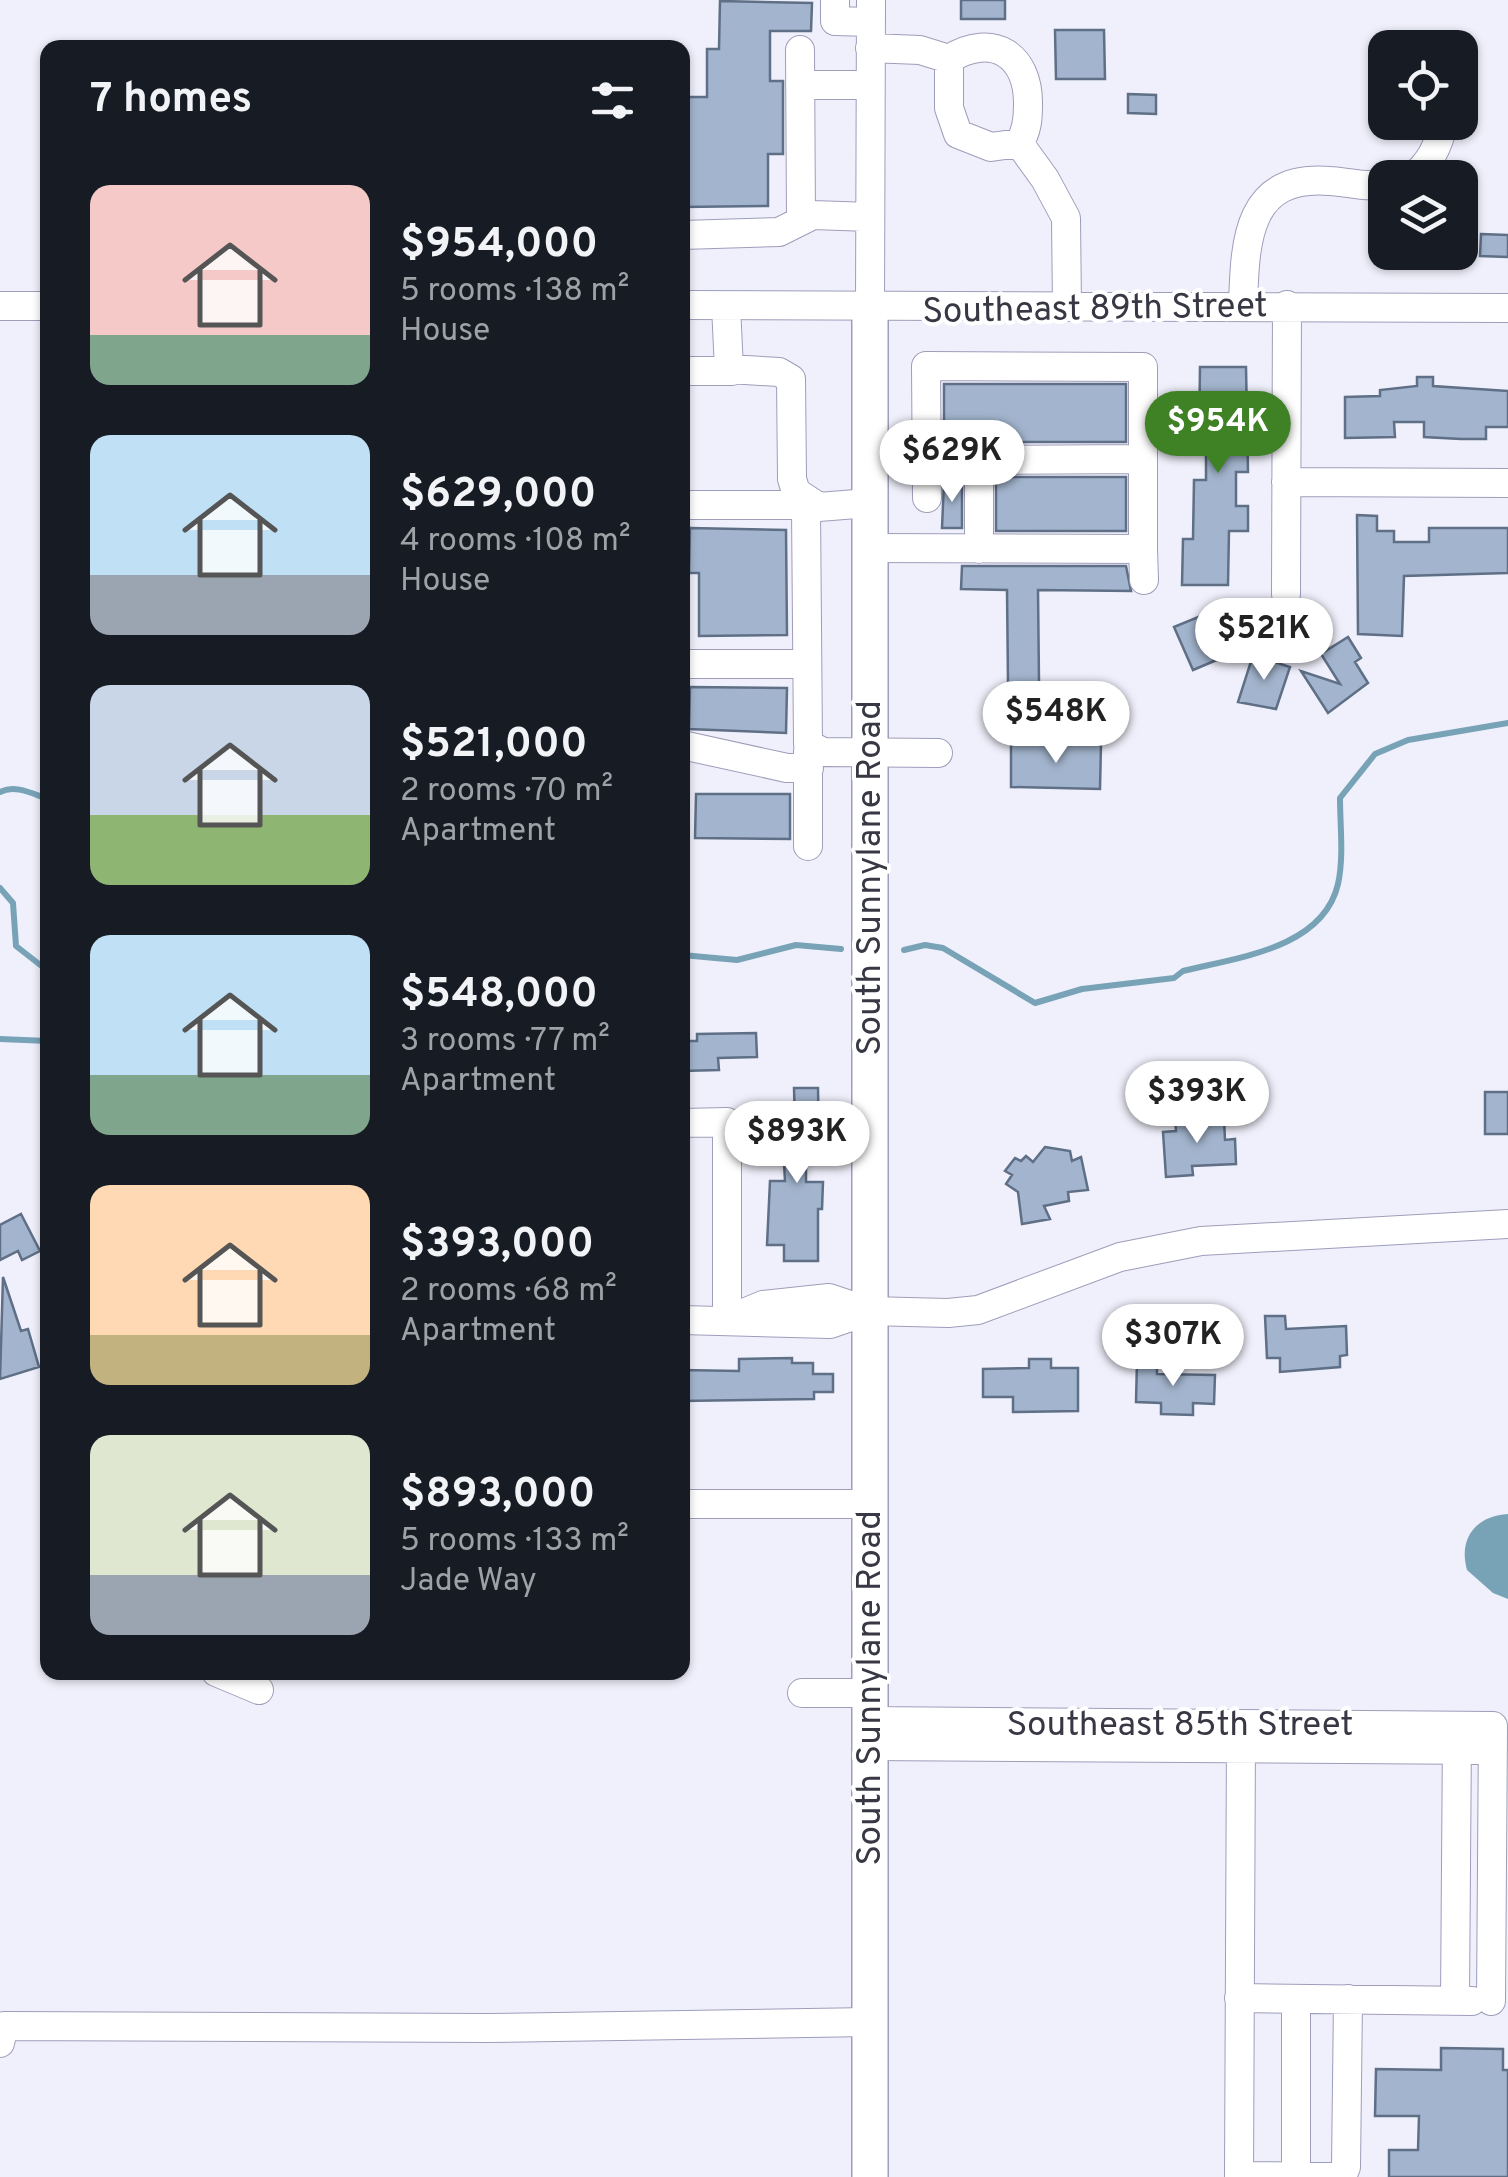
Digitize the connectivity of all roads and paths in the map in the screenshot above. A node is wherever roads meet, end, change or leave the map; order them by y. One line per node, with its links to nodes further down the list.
1 (835, 0): 2 (street)
2 (870, 23): 4 (street); 5 (street, South Sunnylane Road)
3 (800, 50): 6 (street)
4 (949, 59): 7 (street); 7 (street)
5 (870, 84): 6 (street); 9 (street, South Sunnylane Road)
6 (800, 85): 10 (street)
7 (1019, 143): 18 (street)
8 (1368, 184): 16 (street)
9 (870, 217): 10 (street); 20 (street, South Sunnylane Road)
10 (801, 221): 11 (street)
11 (690, 235)
12 (0, 306): 13 (street)
13 (40, 306)
14 (690, 306): 15 (street, Southeast 89th Street)
15 (726, 306): 20 (street, Southeast 89th Street); 22 (street)
16 (1243, 306): 17 (street, Southeast 89th Street); 18 (street, Southeast 89th Street)
17 (1287, 306): 19 (street, Southeast 89th Street); 26 (street)
18 (1067, 308): 20 (street, Southeast 89th Street)
19 (1508, 308)
20 (870, 309): 29 (main road, South Sunnylane Road)
21 (690, 371): 22 (street)
22 (732, 371): 31 (street)
23 (1143, 459): 24 (street); 25 (street); 33 (street)
24 (927, 460): 25 (street); 28 (street)
25 (979, 460): 34 (street)
26 (1286, 482): 27 (street); 36 (street)
27 (1508, 483)
28 (927, 498)
29 (869, 503): 31 (street); 32 (main road, South Sunnylane Road)
30 (690, 504): 31 (street)
31 (816, 504): 38 (street)
32 (869, 548): 34 (street); 40 (main road, South Sunnylane Road)
33 (1144, 548): 34 (street); 35 (street)
34 (979, 549)
35 (1144, 580)
36 (1286, 594)
37 (690, 664): 38 (street)
38 (806, 664): 42 (street)
39 (690, 747): 42 (street)
40 (868, 753): 41 (street); 42 (street); 46 (main road, South Sunnylane Road)
41 (938, 753)
42 (808, 756): 43 (street)
43 (808, 846)
44 (690, 1122): 48 (street)
45 (1508, 1224): 46 (street)
46 (868, 1311): 48 (street); 50 (main road, South Sunnylane Road)
47 (690, 1320): 48 (street)
48 (727, 1320)
49 (690, 1504): 50 (street)
50 (868, 1504): 54 (main road, South Sunnylane Road)
51 (235, 1680): 52 (street)
52 (259, 1690)
53 (802, 1692): 54 (street, Southeast 85th Street)
54 (868, 1720): 55 (street, Southeast 85th Street); 62 (main road, South Sunnylane Road)
55 (1242, 1736): 56 (street, Southeast 85th Street); 57 (street)
56 (1457, 1737): 60 (street); 61 (street, Southeast 85th Street)
57 (1239, 1998): 58 (street); 64 (street)
58 (1296, 1999): 59 (street); 65 (street)
59 (1348, 2000): 60 (street); 67 (street)
60 (1455, 2001): 61 (street)
61 (1499, 2001)
62 (869, 2022): 63 (street); 66 (main road, South Sunnylane Road)
63 (0, 2043)
64 (1239, 2176): 65 (street)
65 (1296, 2176): 67 (street)
66 (870, 2177)
67 (1341, 2177)

